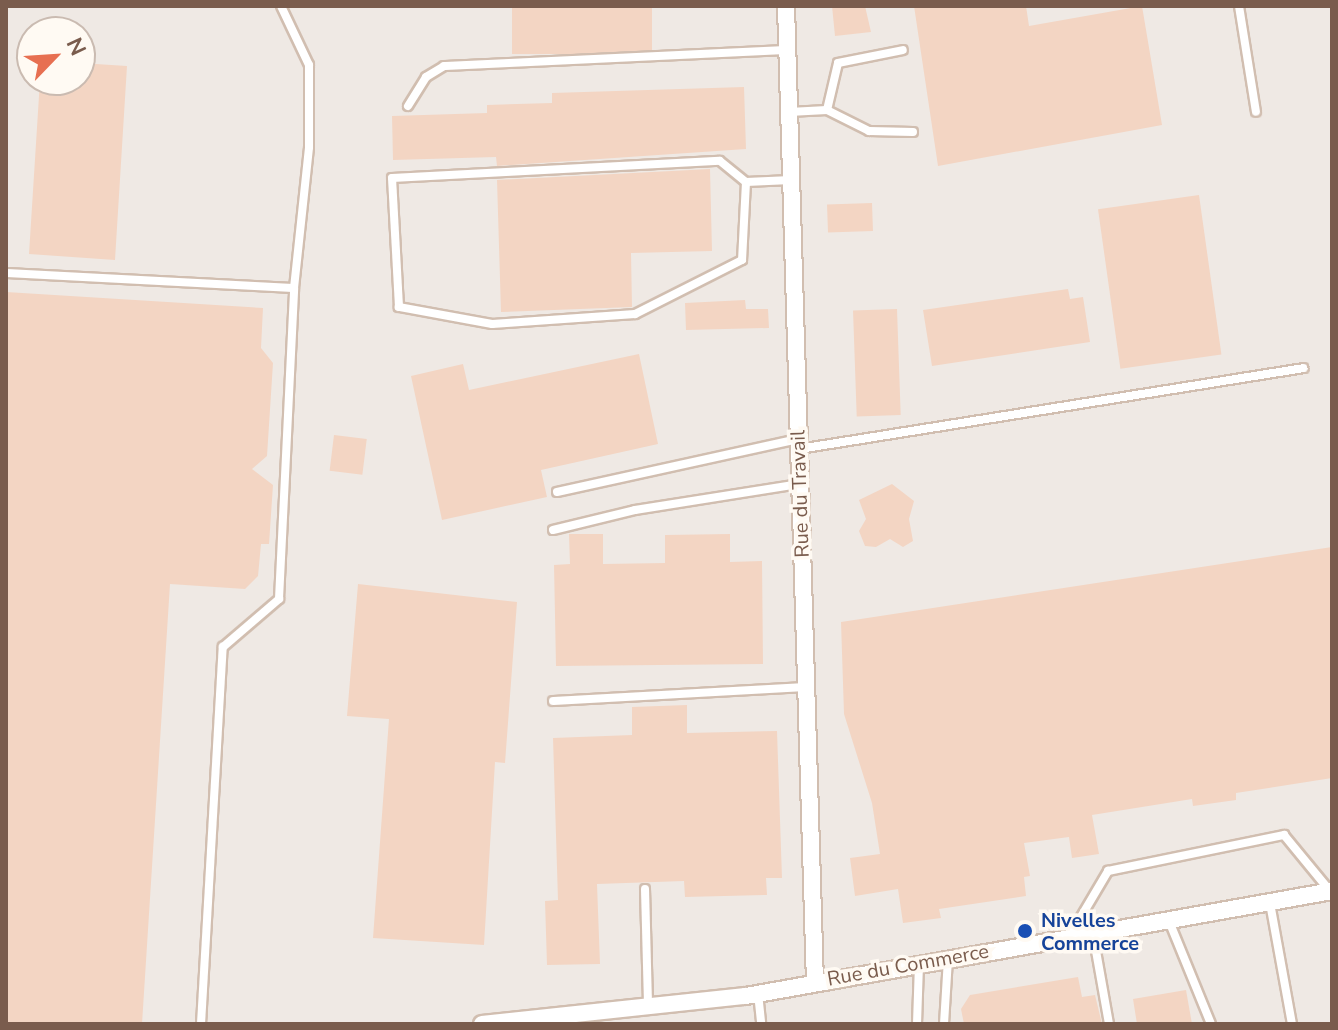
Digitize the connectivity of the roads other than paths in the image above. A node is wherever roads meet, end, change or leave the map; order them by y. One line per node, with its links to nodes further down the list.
1 (281, 6): 14 (lane)
2 (786, 6): 4 (street, Rue du Travail)
3 (1239, 6): 9 (lane)
4 (787, 50): 6 (lane); 8 (street, Rue du Travail)
5 (903, 50): 7 (lane)
6 (408, 106)
7 (827, 110): 8 (lane); 10 (lane)
8 (789, 112): 11 (street, Rue du Travail)
9 (1256, 112)
10 (913, 132)
11 (791, 180): 12 (lane); 16 (street, Rue du Travail)
12 (746, 182): 12 (lane)
13 (6, 273): 14 (lane)
14 (294, 288): 34 (lane)
15 (1304, 368): 16 (lane)
16 (799, 444): 17 (street, Rue du Travail); 18 (lane)
17 (800, 484): 19 (lane); 20 (street, Rue du Travail)
18 (557, 492)
19 (553, 530)
20 (806, 687): 21 (lane); 30 (street, Rue du Travail)
21 (553, 701)
22 (645, 889): 32 (lane)
23 (1332, 892): 24 (street, Rue du Commerce); 27 (lane)
24 (1270, 902): 25 (street, Rue du Commerce); 41 (lane)
25 (1168, 920): 26 (street, Rue du Commerce); 40 (lane)
26 (1093, 933): 27 (street, Rue du Commerce); 39 (lane)
27 (1069, 937): 28 (street, Rue du Commerce)
28 (948, 958): 29 (street, Rue du Commerce); 38 (lane)
29 (919, 963): 30 (street, Rue du Commerce); 37 (lane)
30 (815, 981): 31 (street, Rue du Commerce)
31 (758, 993): 32 (street, Rue du Commerce); 36 (lane)
32 (648, 1005): 33 (street, Rue du Commerce)
33 (534, 1020): 35 (street, Rue du Commerce)
34 (201, 1024)
35 (482, 1024)
36 (761, 1024)
37 (917, 1024)
38 (944, 1024)
39 (1109, 1024)
40 (1211, 1024)
41 (1292, 1024)

